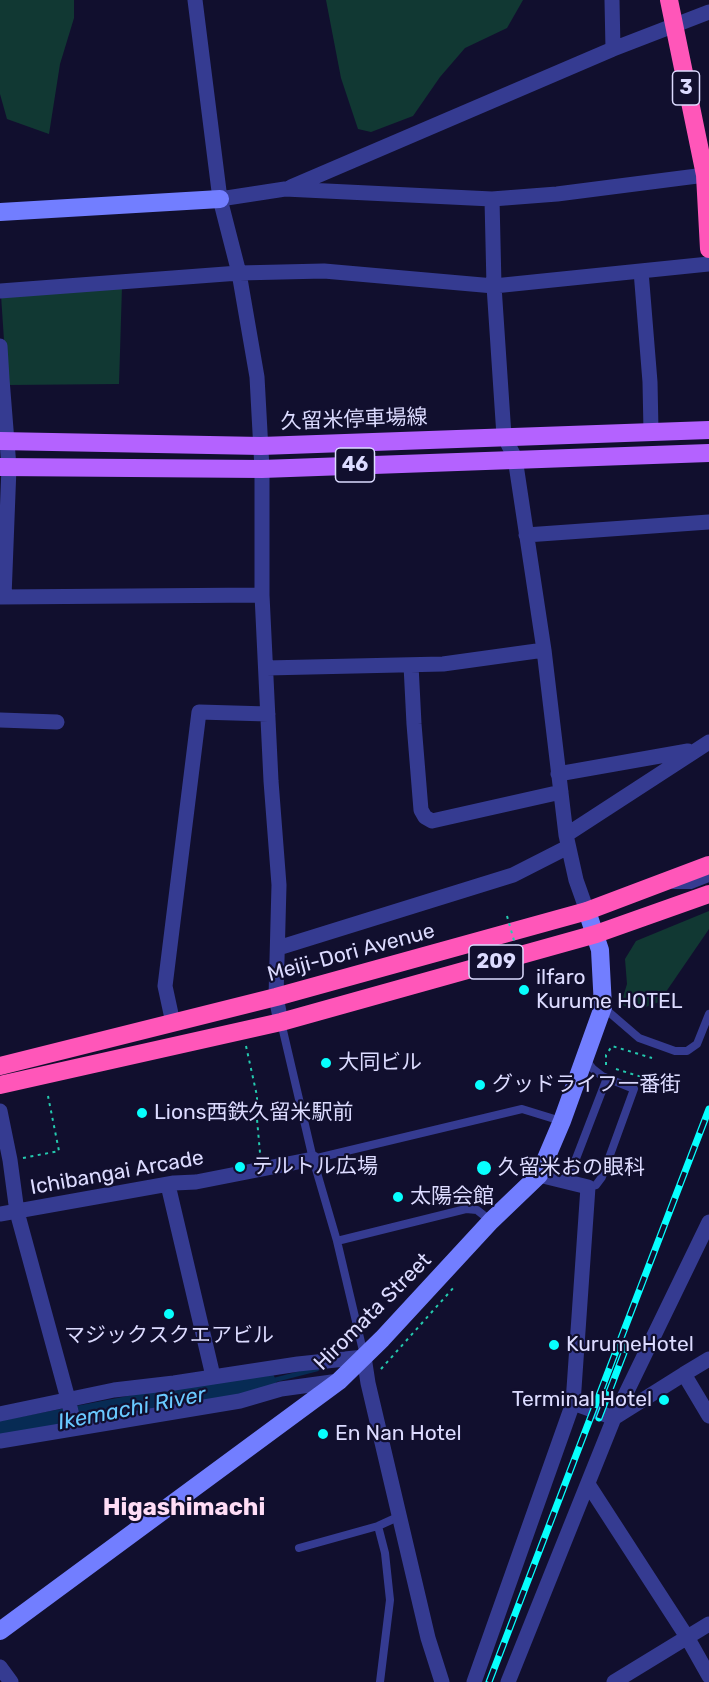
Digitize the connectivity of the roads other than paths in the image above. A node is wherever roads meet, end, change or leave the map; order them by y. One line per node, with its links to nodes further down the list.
1 (195, 0): 9 (street)
2 (612, 0): 6 (street)
3 (669, 0): 5 (highway, 3)
4 (709, 12): 5 (street)
5 (674, 25): 6 (street); 7 (highway, 3)
6 (613, 49): 8 (street)
7 (708, 178): 10 (street); 12 (highway, 3)
8 (285, 189): 9 (street); 10 (street)
9 (220, 199): 11 (street); 15 (street)
10 (492, 199): 16 (street)
11 (0, 212)
12 (709, 249)
13 (709, 264): 14 (street)
14 (640, 271): 16 (street); 21 (street)
15 (239, 273): 16 (street); 17 (street); 24 (street)
16 (494, 286): 22 (street)
17 (0, 291)
18 (0, 346): 19 (street)
19 (1, 379): 23 (street)
20 (709, 429): 21 (main road, 久留米停車場線 / 46)
21 (651, 431): 22 (main road, 久留米停車場線 / 46)
22 (504, 436): 24 (main road, 久留米停車場線 / 46); 26 (street)
23 (4, 441): 24 (main road, 久留米停車場線 / 46); 27 (street)
24 (261, 446): 28 (street)
25 (709, 453): 26 (main road, 46)
26 (515, 459): 28 (main road, 46); 30 (street)
27 (5, 467): 28 (main road, 46); 32 (street)
28 (262, 469): 31 (street)
29 (709, 522): 30 (street)
30 (526, 535): 33 (street)
31 (262, 595): 32 (street); 35 (street)
32 (2, 597)
33 (544, 650): 34 (street); 40 (street)
34 (411, 665): 35 (street); 41 (street)
35 (266, 668): 36 (street)
36 (268, 714): 49 (street); 54 (street)
37 (0, 720): 38 (street)
38 (57, 722)
39 (704, 745): 40 (street); 42 (street)
40 (558, 774): 41 (street)
41 (561, 792): 42 (street)
42 (567, 841): 47 (street); 49 (street)
43 (709, 865): 45 (highway, Meiji-Dori Avenue / 209)
44 (709, 878): 45 (lane)
45 (658, 884): 47 (highway, Meiji-Dori Avenue / 209)
46 (709, 894): 48 (highway, 209)
47 (587, 910): 48 (street, Hiromata Street); 50 (highway, Meiji-Dori Avenue / 209)
48 (596, 934): 51 (street, Hiromata Street); 53 (highway, 209)
49 (278, 948): 50 (street)
50 (276, 997): 53 (street); 54 (highway, Meiji-Dori Avenue / 209)
51 (603, 1007): 52 (lane); 55 (street, Hiromata Street)
52 (709, 1014)
53 (281, 1022): 58 (highway, 209); 61 (lane)
54 (173, 1023): 56 (highway, Meiji-Dori Avenue / 209)
55 (586, 1053): 57 (lane); 60 (street, Hiromata Street)
56 (0, 1066)
57 (607, 1078): 63 (lane); 65 (lane)
58 (0, 1085)
59 (0, 1111): 66 (street)
60 (562, 1121): 61 (lane); 62 (street, Hiromata Street)
61 (313, 1160): 64 (street, Ichibangai Arcade); 70 (lane)
62 (539, 1175): 63 (street); 68 (street, Hiromata Street)
63 (567, 1182): 65 (street)
64 (168, 1185): 66 (street, Ichibangai Arcade); 74 (street)
65 (588, 1187): 77 (street)
66 (17, 1212): 67 (street, Ichibangai Arcade); 76 (street)
67 (0, 1214)
68 (491, 1221): 70 (lane); 71 (street, Hiromata Street)
69 (709, 1222): 80 (street)
70 (337, 1241): 71 (lane)
71 (364, 1357): 74 (street); 75 (street, Hiromata Street); 84 (street)
72 (709, 1359): 73 (street)
73 (684, 1374): 79 (street); 80 (street)
74 (213, 1376): 76 (street)
75 (339, 1381): 81 (street); 88 (street, Hiromata Street)
76 (68, 1399): 78 (street); 81 (street)
77 (573, 1403): 80 (street); 95 (street)
78 (0, 1414)
79 (709, 1416)
80 (614, 1418): 83 (street)
81 (75, 1428): 82 (street)
82 (0, 1441)
83 (588, 1484): 89 (street); 96 (street)
84 (400, 1515): 85 (lane); 94 (street)
85 (378, 1526): 86 (lane); 93 (lane)
86 (299, 1548)
87 (709, 1624): 89 (street)
88 (0, 1631)
89 (687, 1637): 91 (street); 97 (street)
90 (0, 1667): 92 (street)
91 (709, 1676)
92 (10, 1682)
93 (380, 1682)
94 (441, 1682)
95 (474, 1682)
96 (508, 1682)
97 (614, 1682)

